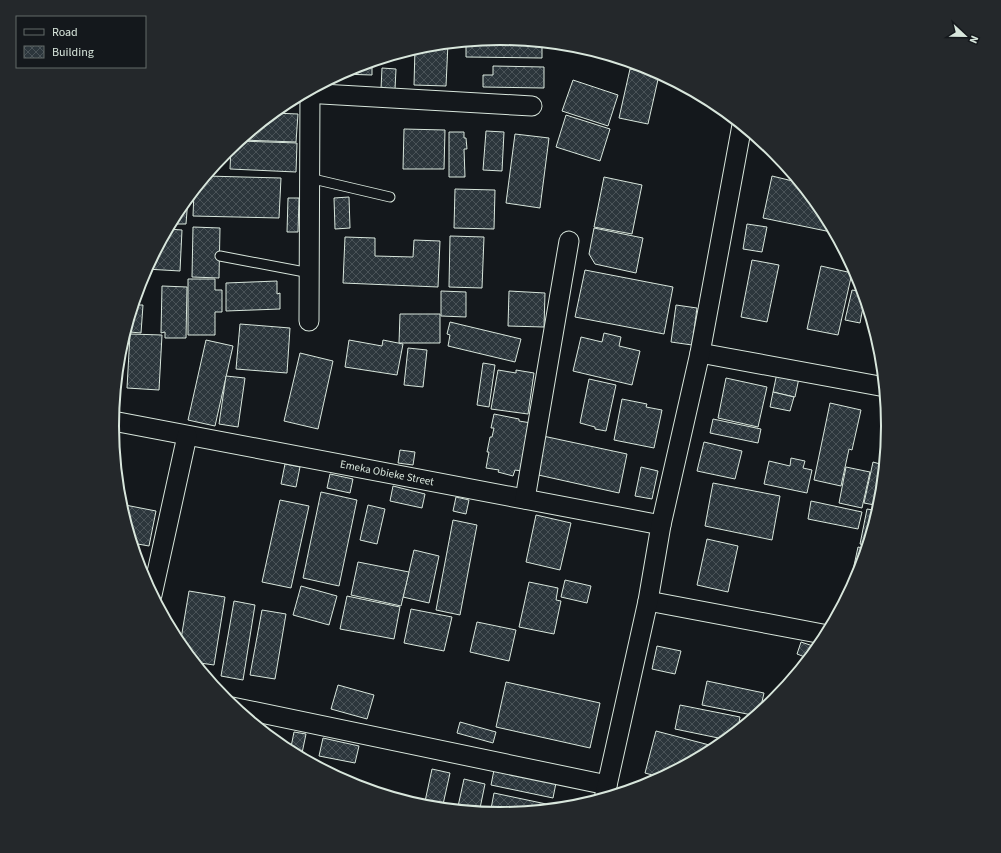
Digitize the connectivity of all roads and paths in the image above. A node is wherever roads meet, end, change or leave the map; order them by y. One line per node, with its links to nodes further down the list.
1 (316, 93): 3 (street)
2 (308, 97): 5 (street)
3 (532, 106)
4 (741, 131): 11 (street)
5 (310, 178): 6 (lane); 9 (street)
6 (390, 197)
7 (569, 241): 15 (street)
8 (220, 256): 9 (lane)
9 (310, 273): 10 (street)
10 (309, 321)
11 (700, 353): 12 (street); 16 (street)
12 (880, 386)
13 (119, 422): 14 (street, Emeka Obieke Street)
14 (187, 436): 15 (street, Emeka Obieke Street); 17 (street)
15 (525, 499): 16 (street, Emeka Obieke Street)
16 (661, 525): 18 (street)
17 (154, 586)
18 (648, 601): 19 (street); 21 (street)
19 (821, 634)
20 (245, 709): 21 (street)
21 (606, 792)

